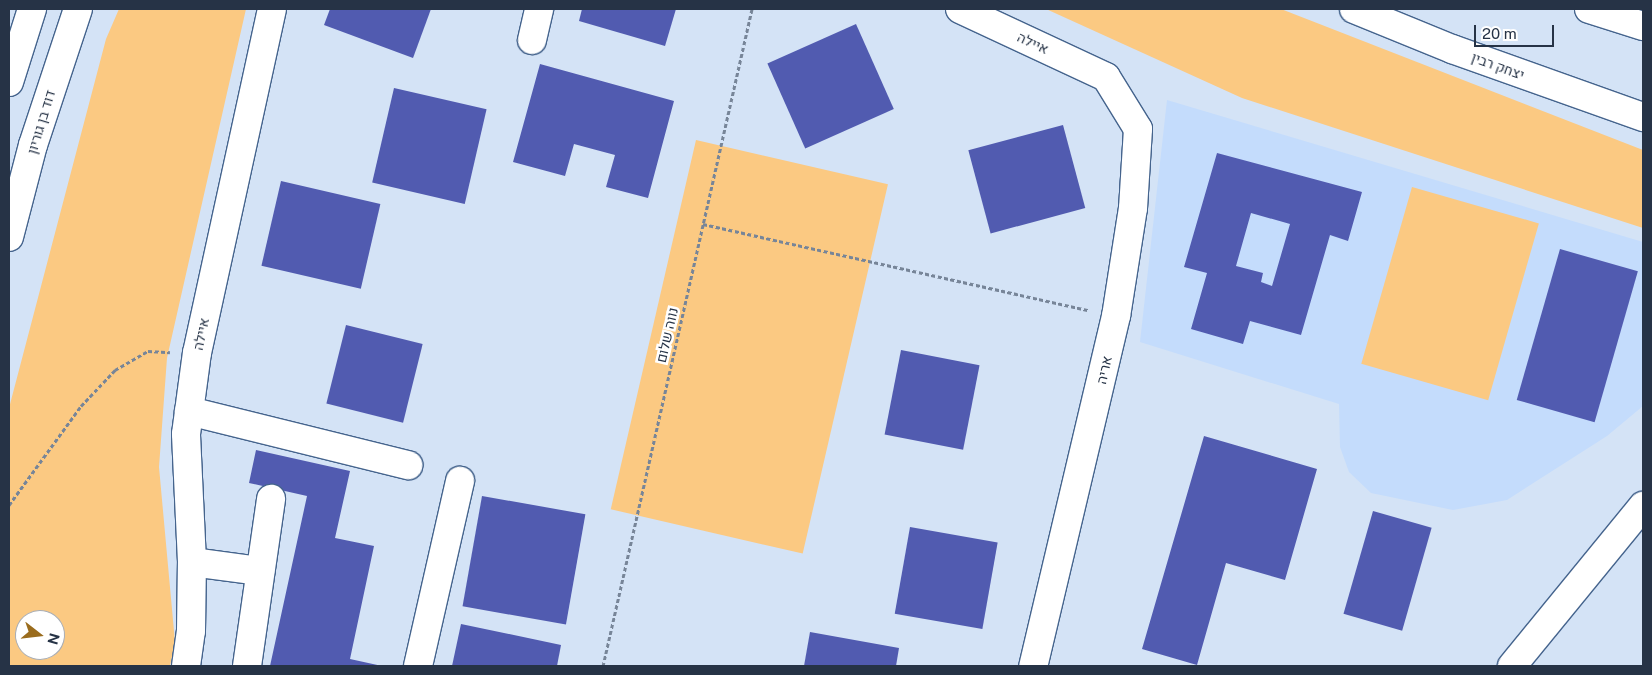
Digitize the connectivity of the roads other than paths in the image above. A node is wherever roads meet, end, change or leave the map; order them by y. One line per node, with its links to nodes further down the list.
1 (32, 9): 11 (street)
2 (78, 9): 13 (street, דוד בן גוריון)
3 (272, 9): 14 (street, איילה)
4 (539, 9): 9 (street)
5 (960, 9): 10 (street, איילה)
6 (1354, 9): 12 (street, יצחק רבין)
7 (1590, 9): 8 (street)
8 (1643, 26)
9 (532, 40)
10 (1106, 77): 24 (street, אריה)
11 (9, 82)
12 (1643, 117)
13 (9, 237)
14 (189, 411): 15 (street); 19 (street, איילה)
15 (408, 465)
16 (460, 481): 23 (street)
17 (271, 499): 20 (street)
18 (1643, 506): 25 (street)
19 (192, 562): 20 (street); 21 (street, איילה)
20 (260, 572): 22 (street)
21 (186, 666)
22 (247, 666)
23 (418, 666)
24 (1034, 666)
25 (1512, 666)

